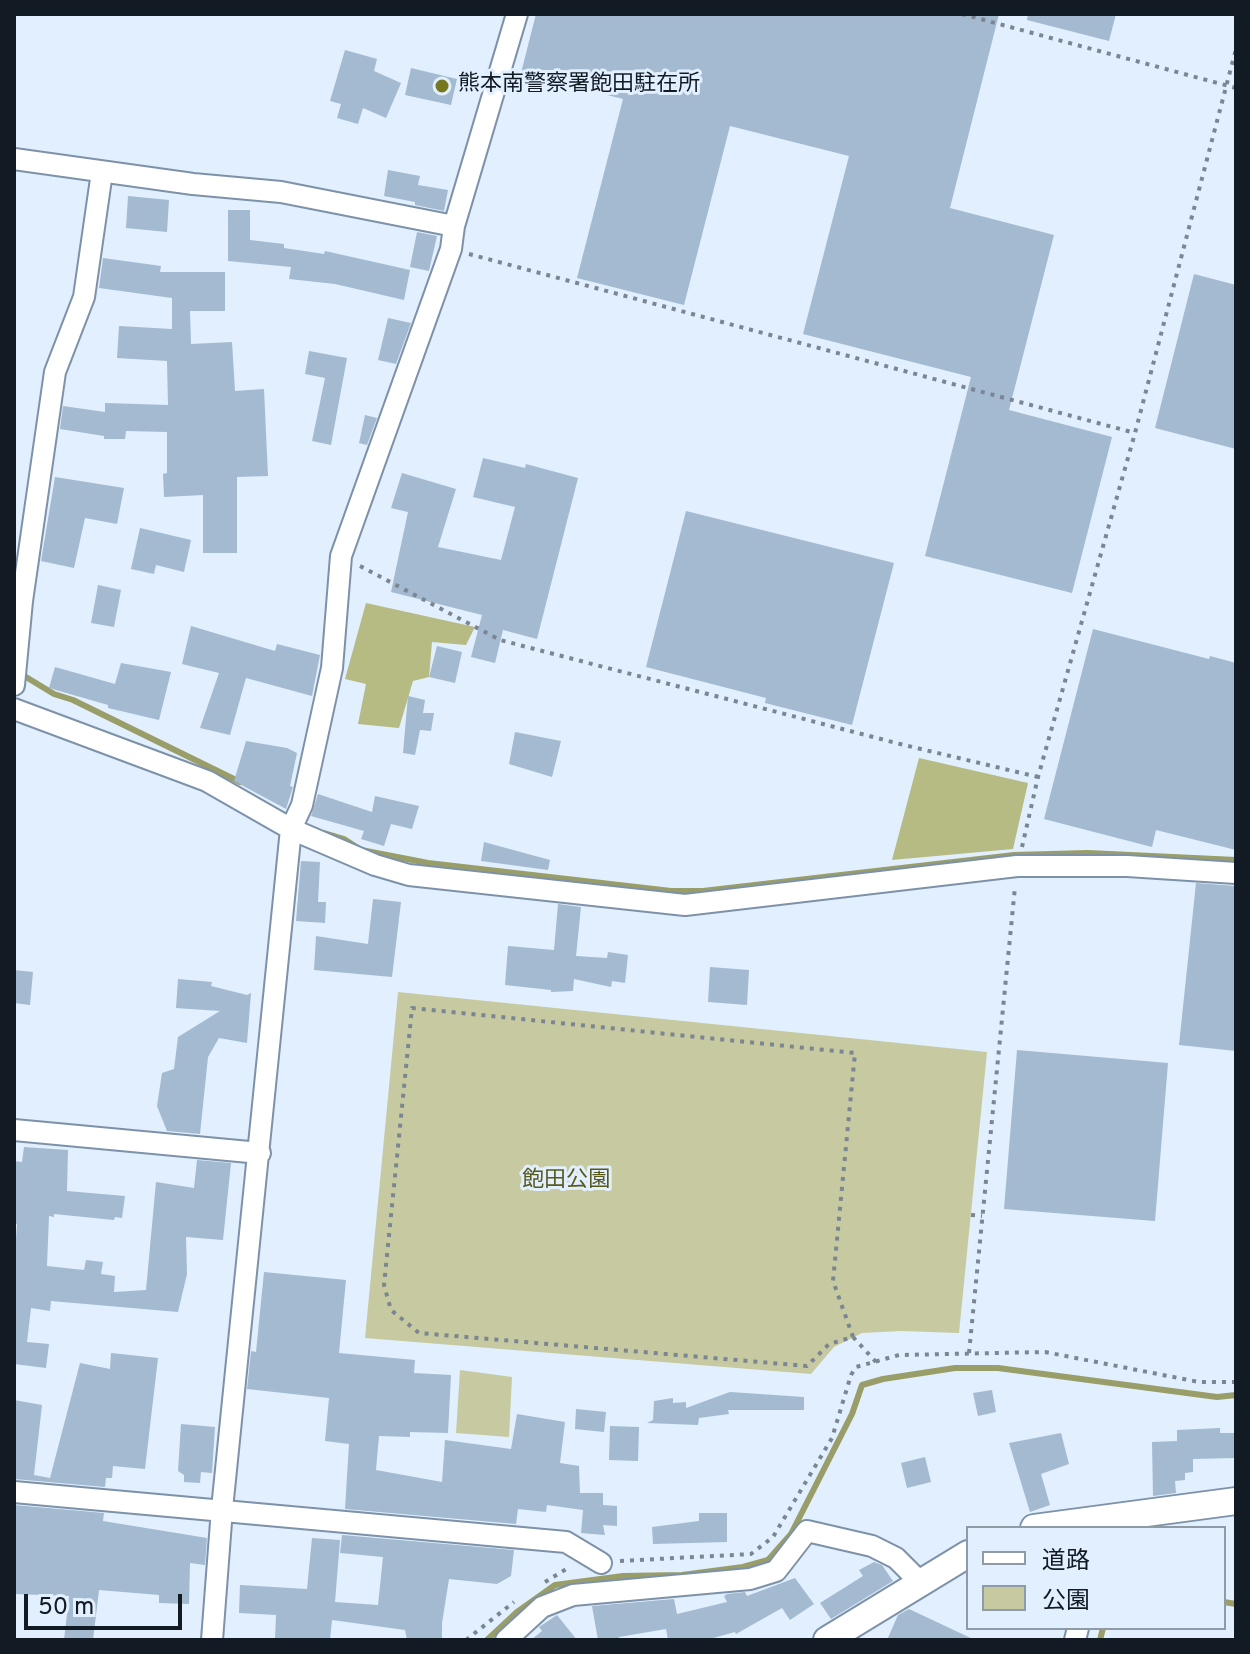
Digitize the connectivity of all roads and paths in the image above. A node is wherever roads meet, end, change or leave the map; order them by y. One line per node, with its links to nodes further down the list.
1 (517, 14): 8 (street)
2 (962, 14): 4 (path)
3 (1236, 49): 4 (path)
4 (1225, 85): 5 (path); 10 (path)
5 (1236, 88)
6 (14, 159): 7 (street)
7 (102, 172): 8 (street); 12 (street)
8 (454, 226): 9 (street)
9 (451, 249): 10 (path); 11 (street)
10 (1135, 433): 14 (path)
11 (341, 556): 14 (path); 15 (street)
12 (14, 685)
13 (14, 709): 15 (street)
14 (1038, 777): 16 (path)
15 (291, 829): 16 (street); 19 (street)
16 (1017, 866): 17 (street); 21 (path)
17 (1236, 873)
18 (14, 1130): 19 (street)
19 (260, 1153): 28 (street)
20 (971, 1215): 21 (path)
21 (982, 1216): 23 (path)
22 (853, 1337): 22 (path); 24 (path)
23 (969, 1353): 24 (path); 25 (path)
24 (876, 1362): 32 (path)
25 (1236, 1382)
26 (14, 1492): 28 (street)
27 (1236, 1501): 29 (main road)
28 (222, 1509): 32 (street); 36 (street)
29 (1101, 1523): 30 (main road)
30 (1061, 1526)
31 (966, 1555): 33 (main road)
32 (601, 1563): 34 (path)
33 (921, 1583): 38 (street); 39 (main road)
34 (538, 1587)
35 (516, 1601): 37 (path)
36 (212, 1640)
37 (466, 1640)
38 (506, 1640)
39 (827, 1640)

